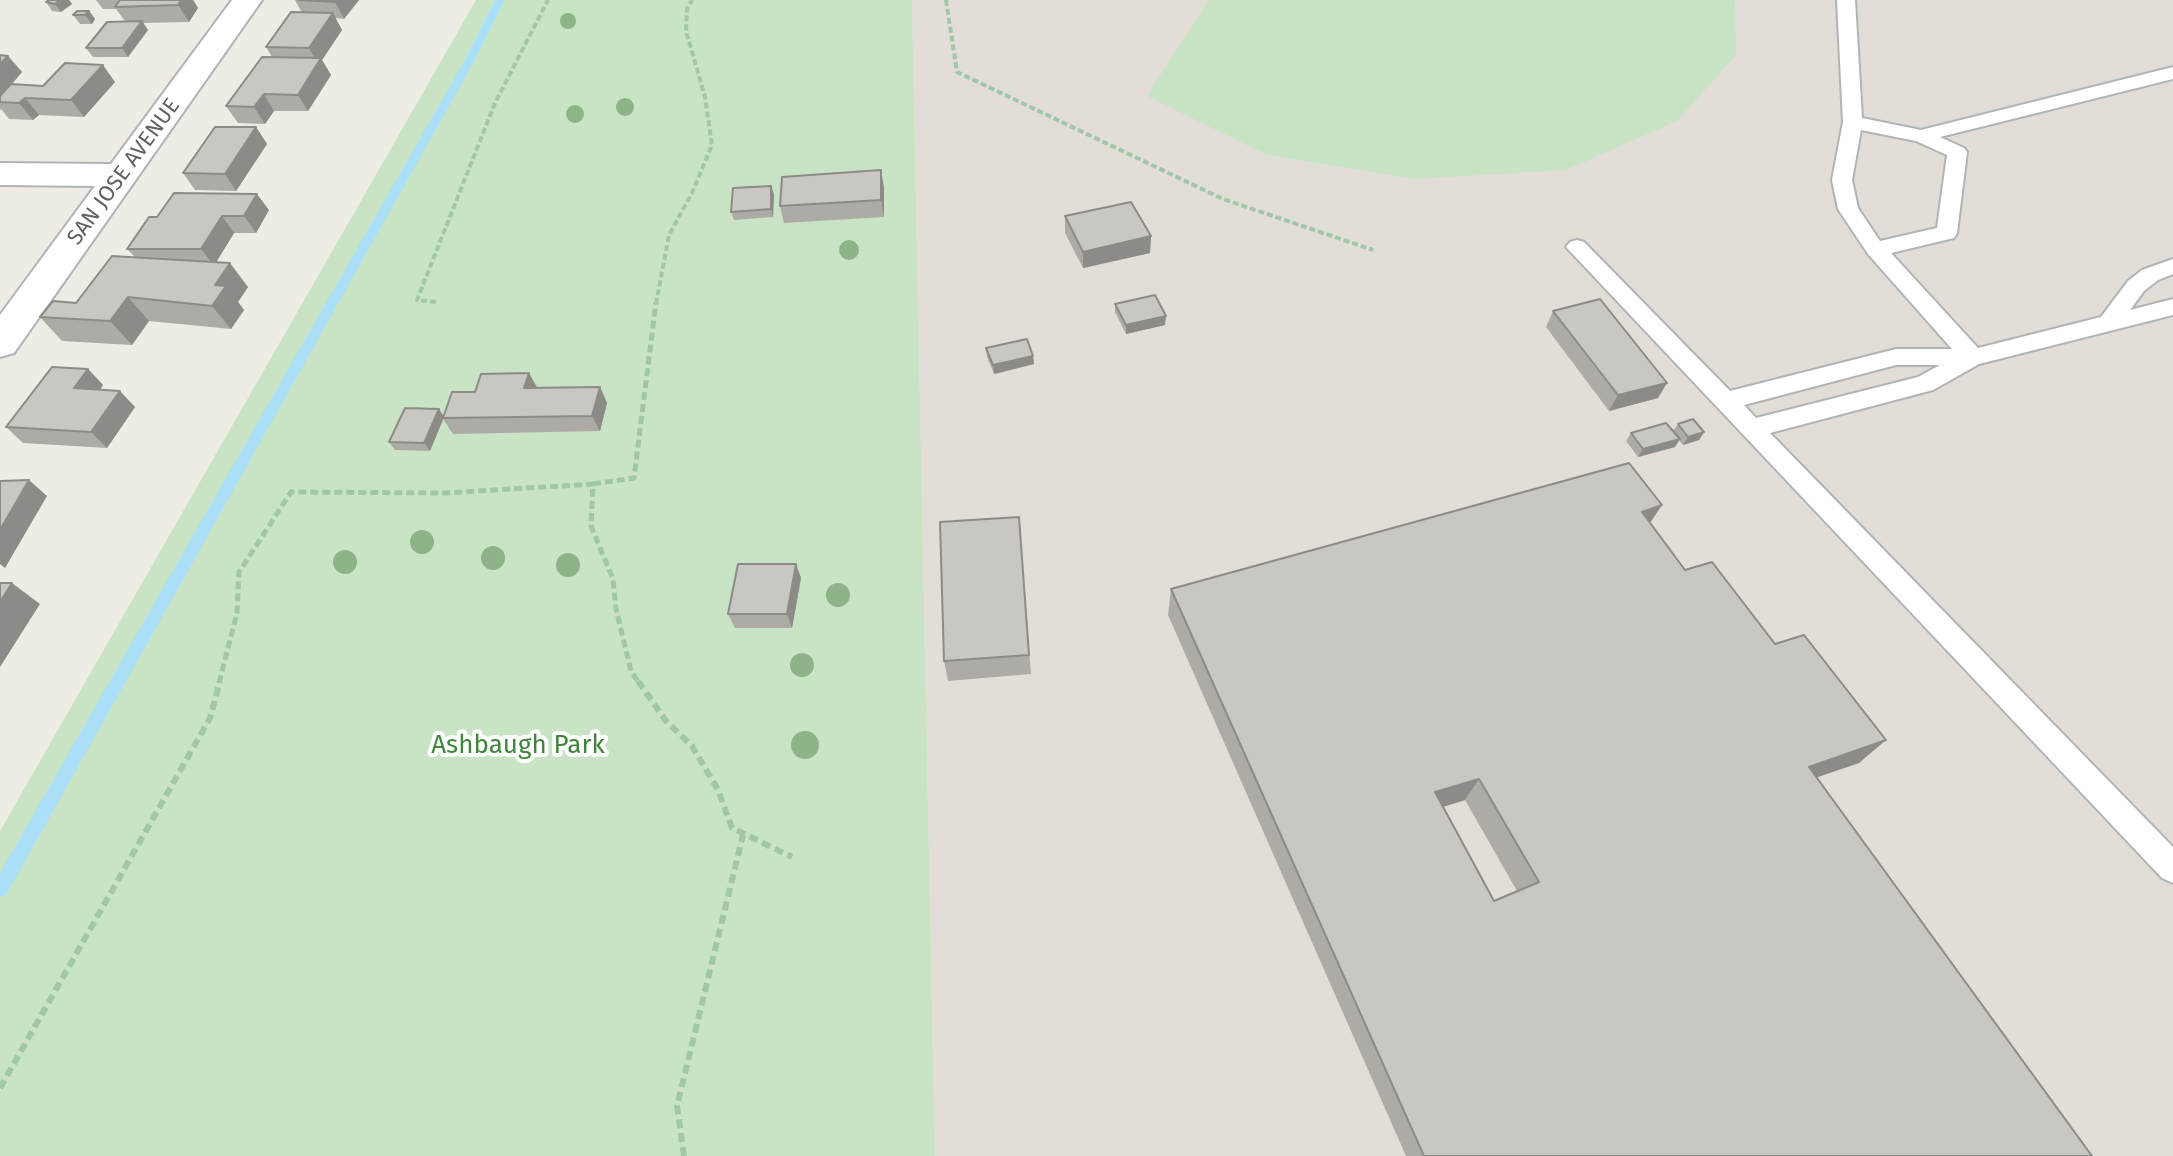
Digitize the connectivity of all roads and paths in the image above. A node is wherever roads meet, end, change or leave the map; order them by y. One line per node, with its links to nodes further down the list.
1 (247, 0): 10 (street, SAN JOSE AVENUE)
2 (548, 0): 15 (path)
3 (692, 0): 22 (path)
4 (946, 0): 13 (path)
5 (1846, 0): 7 (lane)
6 (2173, 73): 8 (lane)
7 (1853, 122): 8 (lane); 12 (lane)
8 (1921, 136): 12 (lane)
9 (0, 174): 10 (street)
10 (123, 175): 18 (street, SAN JOSE AVENUE)
11 (1577, 247): 20 (lane)
12 (1875, 249): 19 (lane)
13 (1373, 250)
14 (2173, 266): 17 (lane)
15 (436, 302)
16 (2173, 307): 17 (lane)
17 (2108, 324): 19 (lane)
18 (0, 343)
19 (1973, 357): 20 (lane); 21 (lane)
20 (1727, 401): 21 (lane)
21 (1753, 428): 25 (lane)
22 (593, 484): 23 (path); 26 (path)
23 (743, 835): 24 (path); 27 (path)
24 (792, 857)
25 (2173, 868)
26 (0, 1088)
27 (684, 1156)

